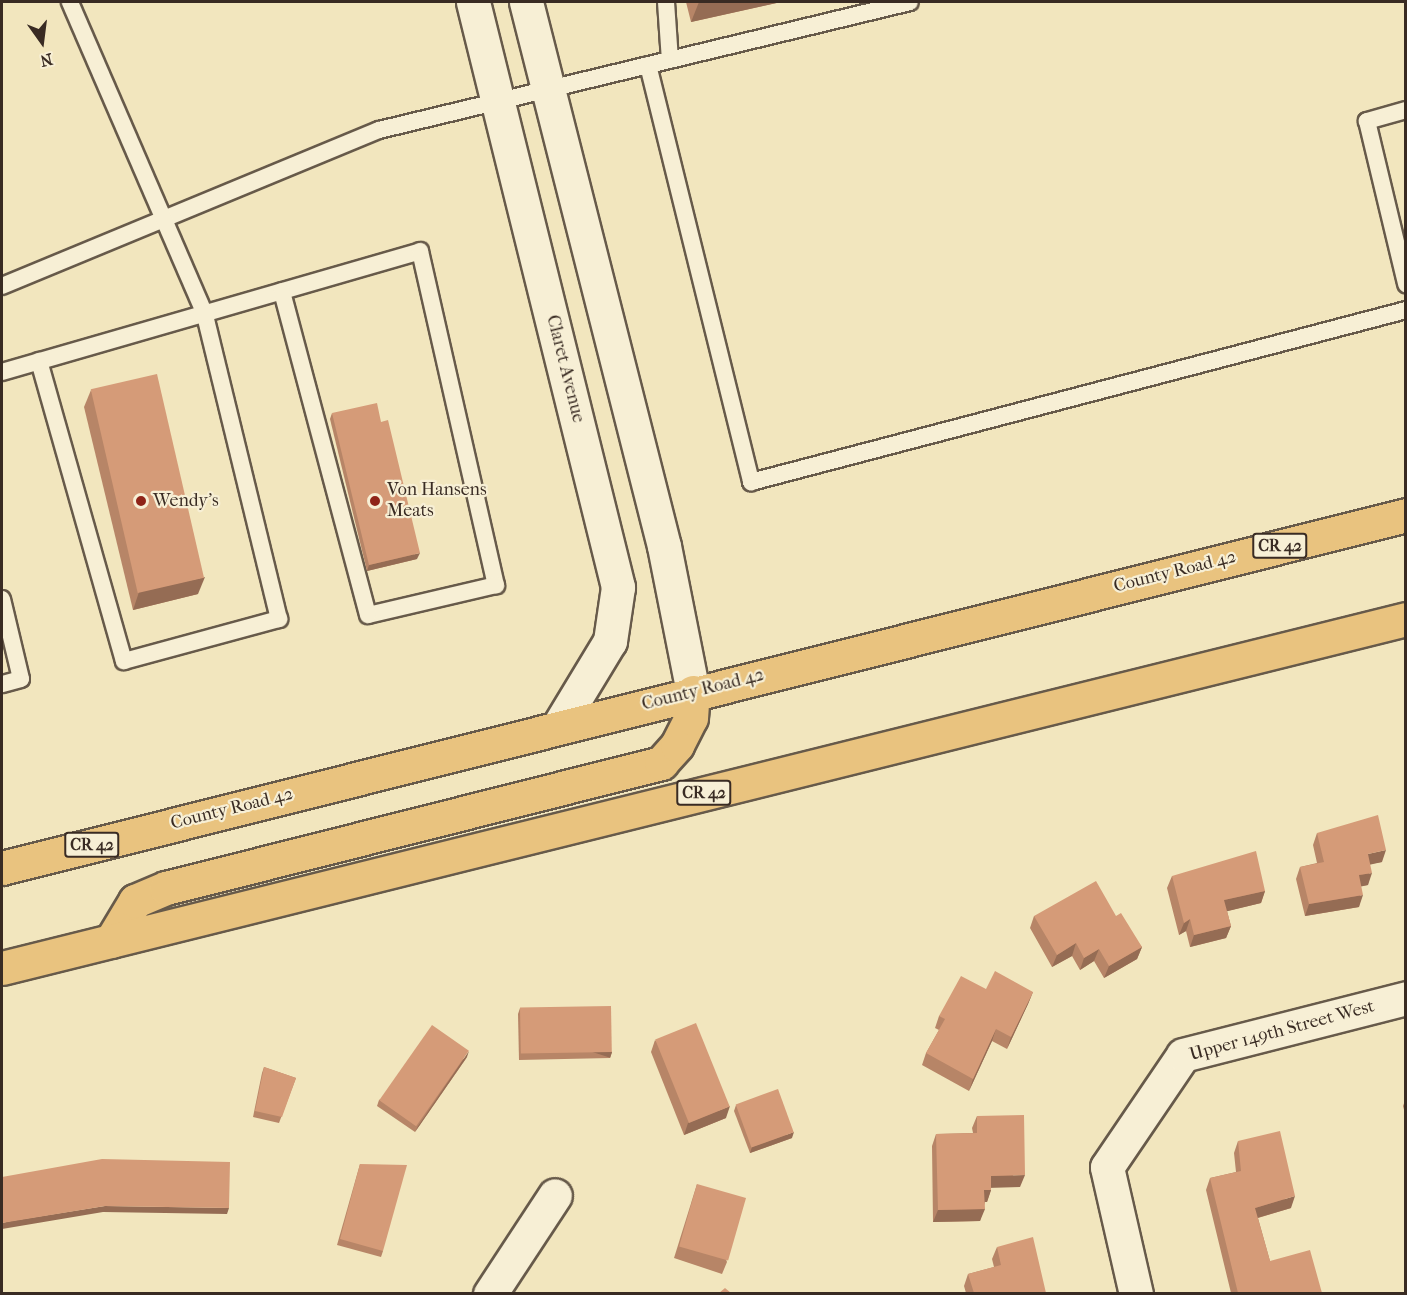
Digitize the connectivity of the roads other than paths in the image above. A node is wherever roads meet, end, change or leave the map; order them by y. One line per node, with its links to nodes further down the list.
1 (70, 2): 11 (lane)
2 (473, 2): 9 (street, Claret Avenue)
3 (526, 2): 8 (street)
4 (666, 2): 6 (lane)
5 (910, 2): 6 (lane)
6 (670, 60): 7 (lane)
7 (648, 65): 8 (lane); 15 (lane)
8 (548, 91): 9 (lane); 23 (street)
9 (496, 104): 11 (lane); 24 (street, Claret Avenue)
10 (1406, 110): 12 (lane)
11 (165, 219): 13 (lane); 16 (lane)
12 (1406, 284)
13 (2, 286)
14 (282, 291): 14 (lane); 16 (lane)
15 (1406, 310)
16 (204, 312): 17 (lane); 17 (lane)
17 (39, 361): 18 (lane)
18 (2, 372)
19 (1406, 515): 23 (highway, County Road 42 / CR 42)
20 (2, 599): 22 (lane)
21 (1406, 619): 26 (highway, CR 42)
22 (2, 684)
23 (693, 692): 24 (highway, County Road 42 / CR 42); 26 (highway)
24 (558, 727): 25 (highway, County Road 42 / CR 42)
25 (2, 868)
26 (111, 941): 27 (highway, CR 42)
27 (2, 968)
28 (1406, 998): 31 (street, Upper 149th Street West)
29 (555, 1195): 30 (street)
30 (490, 1293)
31 (1136, 1293)

